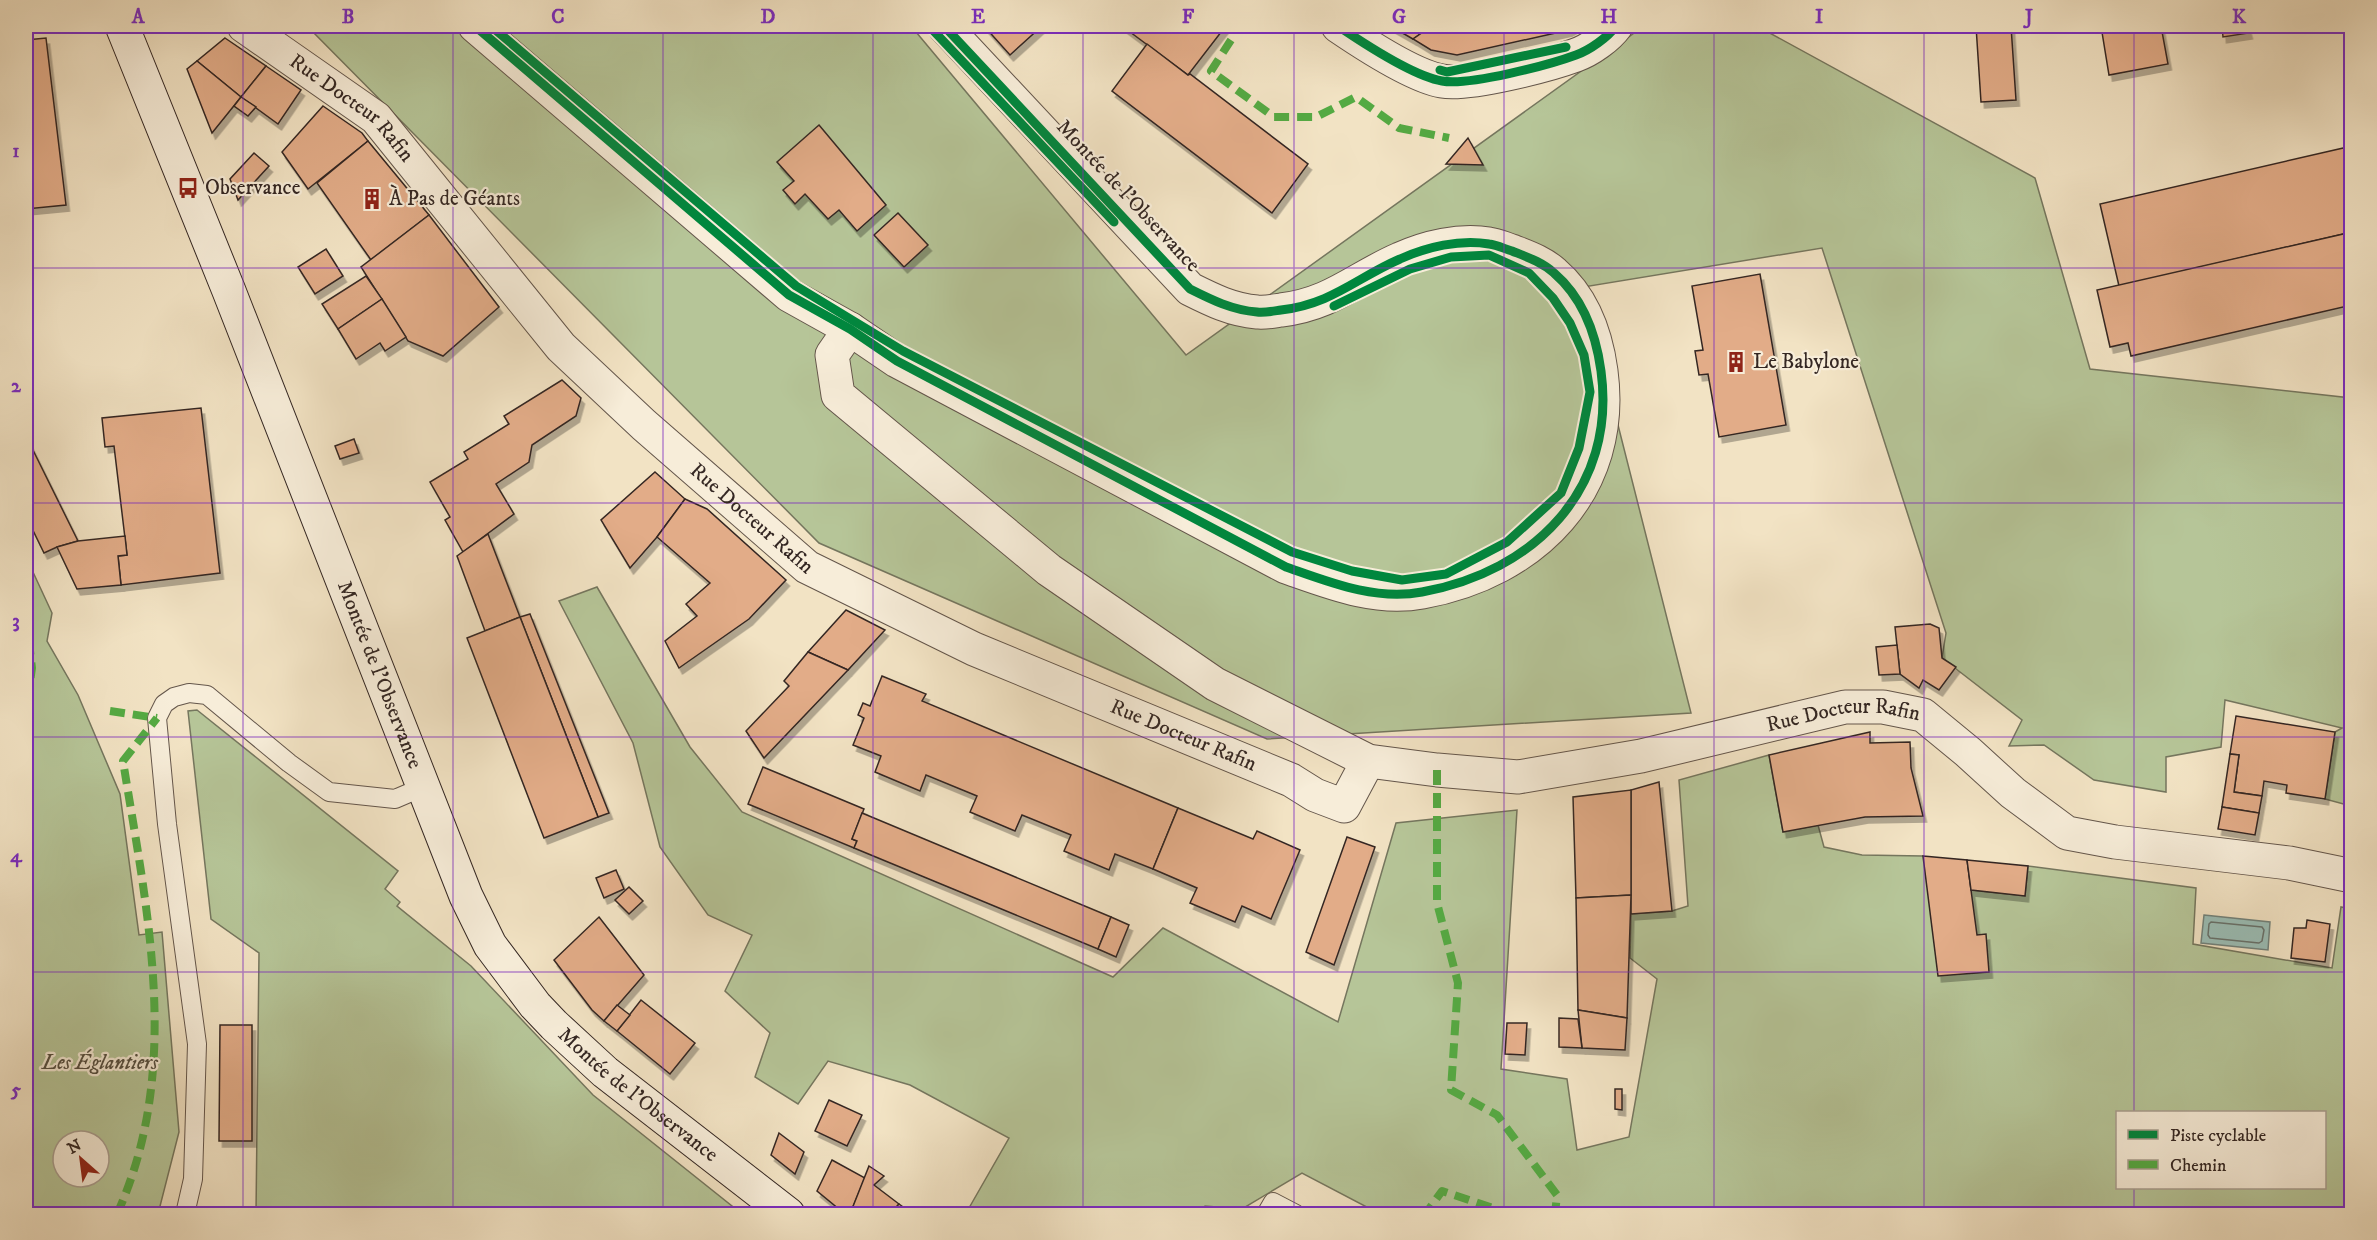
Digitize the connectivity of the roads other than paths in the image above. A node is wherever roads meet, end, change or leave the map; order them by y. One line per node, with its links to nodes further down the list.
1 (244, 26): 8 (street, Rue Docteur Rafin)
2 (475, 26): 7 (street, Montée de l'Observance)
3 (944, 26): 7 (street, Montée de l'Observance)
4 (1338, 26): 5 (street)
5 (1617, 26)
6 (126, 27): 9 (street, Montée de l'Observance)
7 (850, 329): 8 (street, Rue Docteur Rafin)
8 (1368, 761): 10 (street, Rue Docteur Rafin)
9 (423, 787): 11 (lane); 12 (street, Montée de l'Observance)
10 (2352, 876)
11 (184, 1215)
12 (788, 1215)
13 (1266, 1215): 14 (lane)
14 (1296, 1215)

